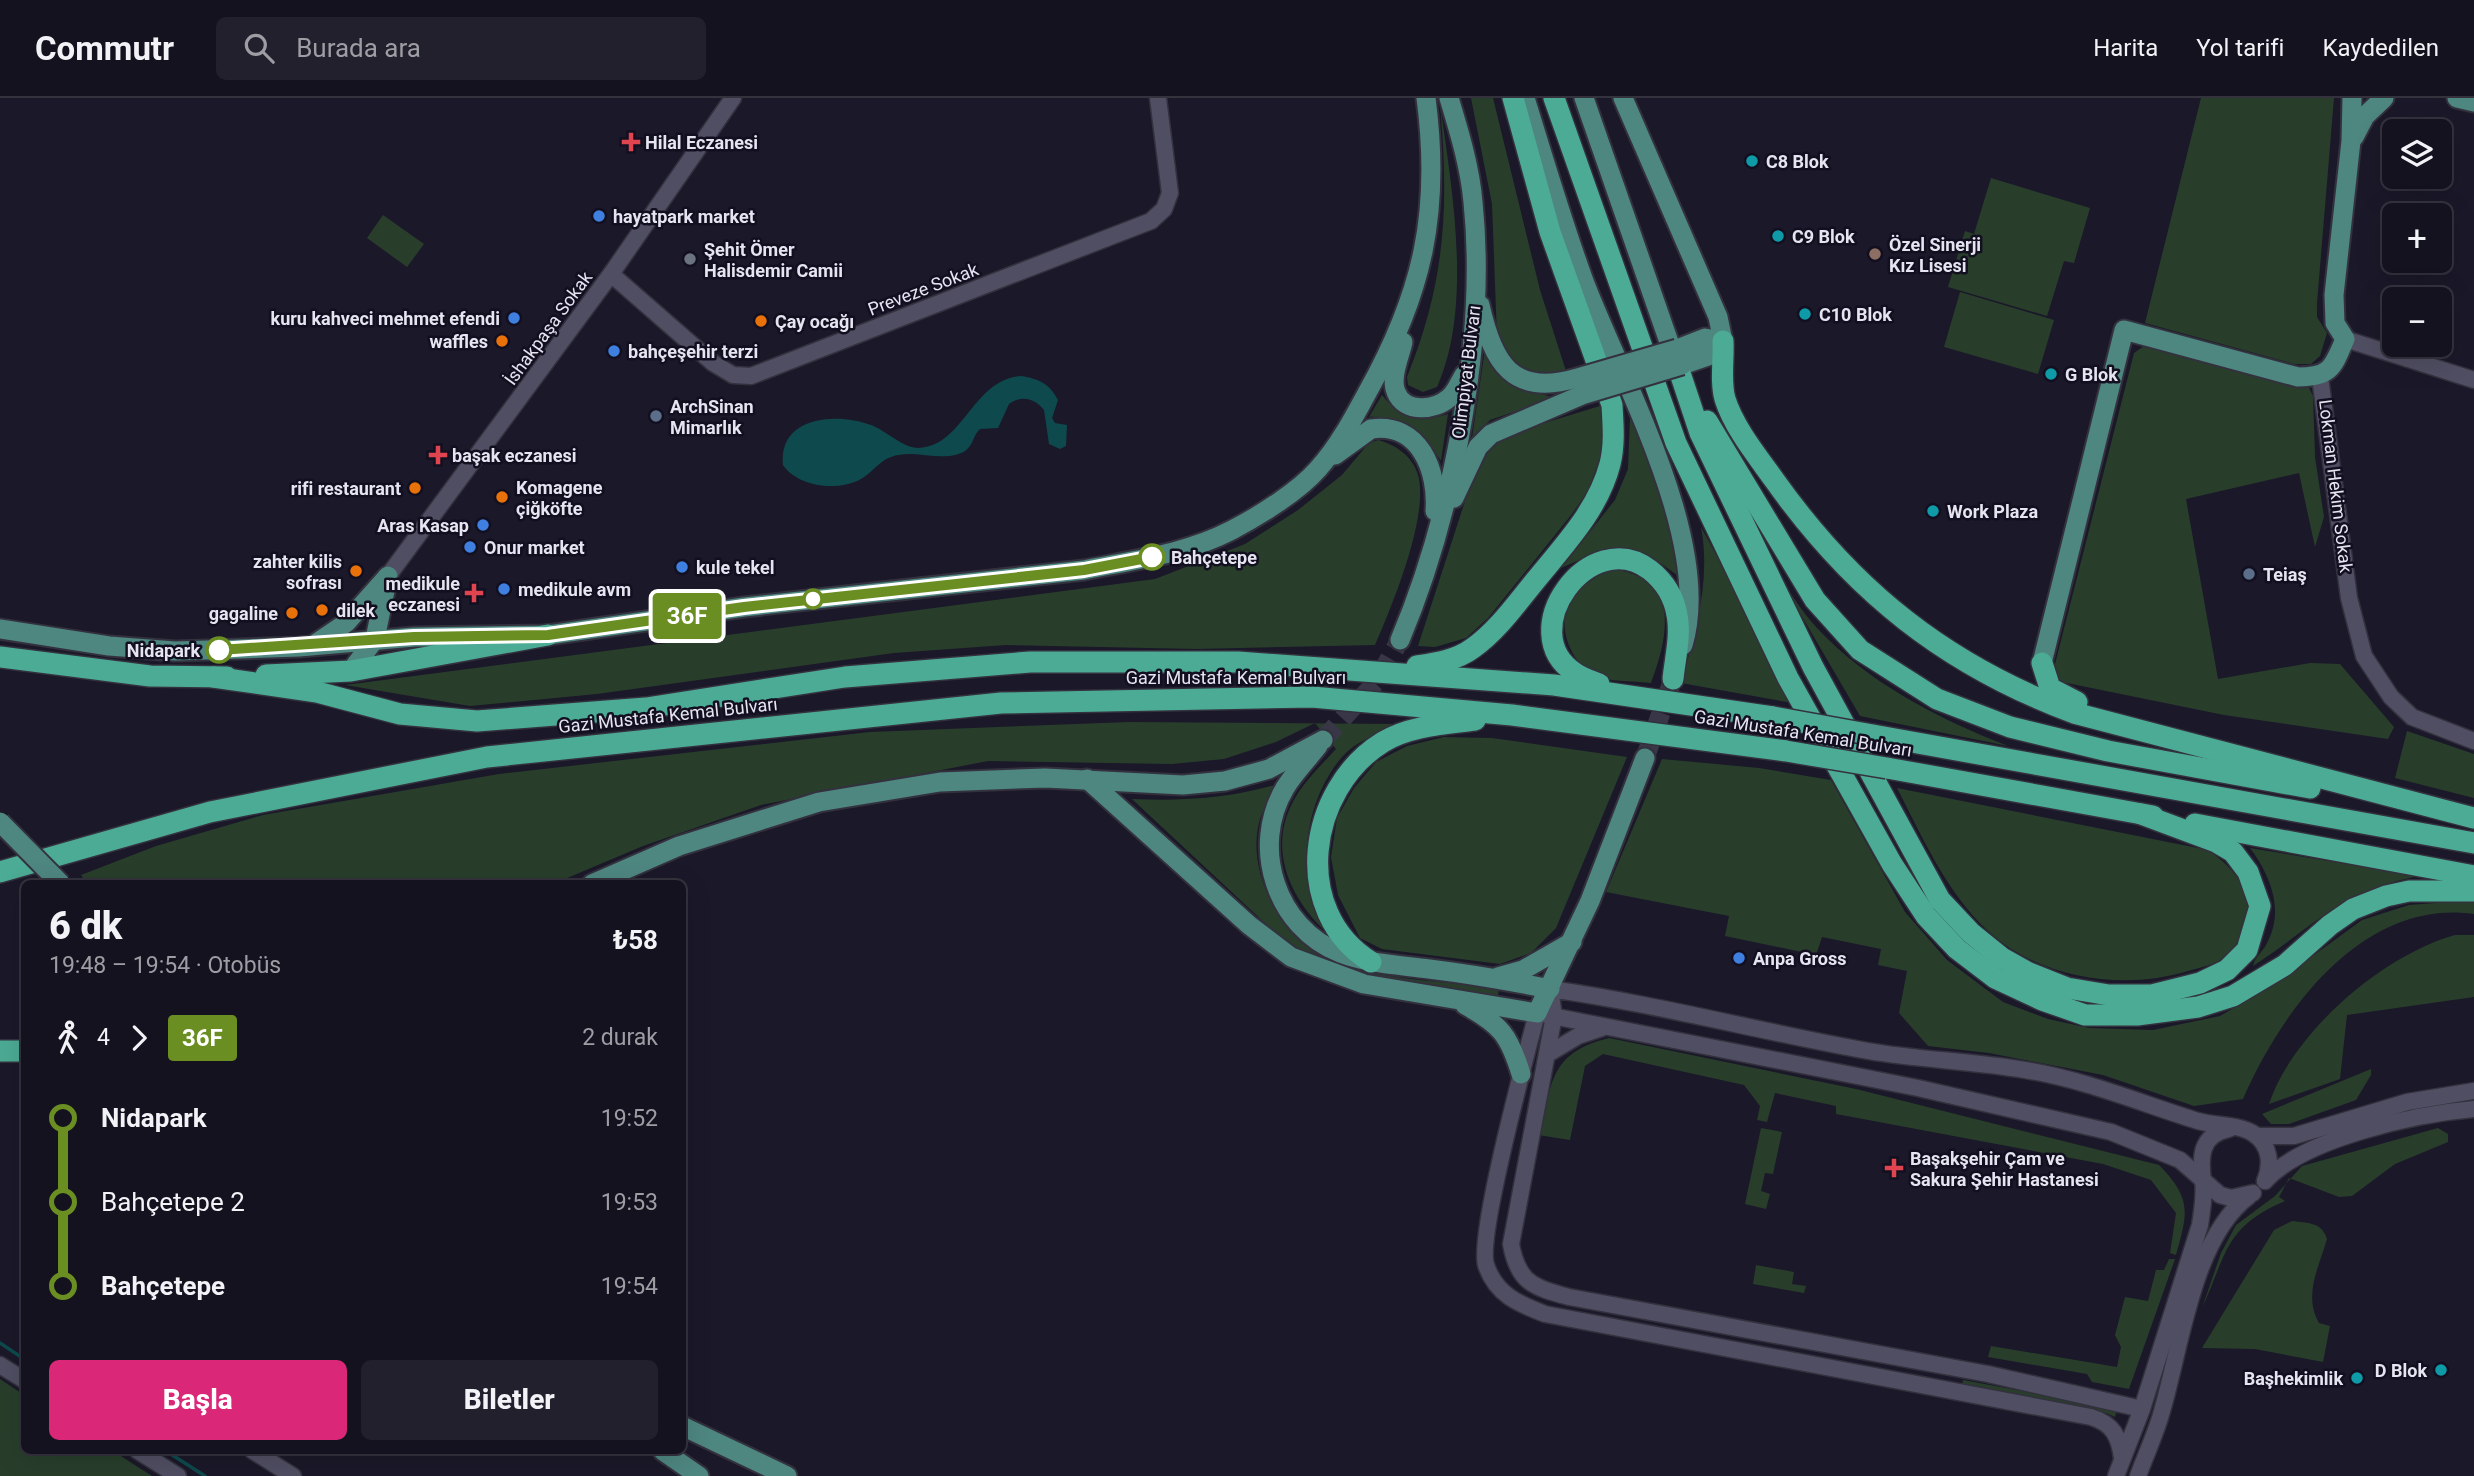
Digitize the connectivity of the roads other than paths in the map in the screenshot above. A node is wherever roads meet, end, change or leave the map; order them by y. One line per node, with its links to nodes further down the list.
1 (733, 98): 15 (street, İshakpaşa Sokak)
2 (1158, 98): 15 (street, Preveze Sokak)
3 (1426, 98): 17 (main road)
4 (1449, 98): 16 (main road, Olimpiyat Bulvarı)
5 (1513, 98): 37 (highway)
6 (1525, 98): 39 (main road)
7 (1554, 98): 55 (highway)
8 (1584, 98): 21 (main road)
9 (1623, 98): 19 (main road)
10 (2352, 98): 14 (main road)
11 (2384, 98): 14 (main road)
12 (2457, 98): 13 (main road)
13 (2474, 102)
14 (2351, 141): 18 (main road)
15 (611, 274): 27 (street, İshakpaşa Sokak)
16 (1475, 282): 20 (main road, Olimpiyat Bulvarı); 24 (main road)
17 (1411, 303): 20 (main road); 25 (main road)
18 (2344, 339): 22 (main road, Lokman Hekim Sokak); 23 (street)
19 (1723, 341): 21 (main road); 40 (highway)
20 (1469, 362): 26 (main road, Olimpiyat Bulvarı)
21 (1680, 363): 24 (main road, bridge); 47 (highway); 48 (highway)
22 (2320, 377): 35 (main road); 43 (street, Lokman Hekim Sokak)
23 (2474, 380)
24 (1579, 386): 26 (main road)
25 (1318, 470): 26 (main road); 29 (main road)
26 (1433, 544): 32 (main road, Olimpiyat Bulvarı)
27 (388, 576): 30 (main road); 31 (main road); 33 (main road)
28 (0, 629): 33 (main road)
29 (548, 635): 30 (main road); 36 (highway)
30 (414, 637): 31 (main road)
31 (375, 639): 33 (main road); 36 (main road)
32 (1400, 640)
33 (313, 645)
34 (3, 656): 38 (highway)
35 (2042, 663): 40 (highway); 44 (highway)
36 (351, 671): 38 (highway)
37 (1387, 672): 38 (highway, Gazi Mustafa Kemal Bulvarı); 41 (highway, Gazi Mustafa Kemal Bulvarı)
38 (213, 677)
39 (1673, 679): 41 (highway)
40 (2001, 681): 44 (highway)
41 (1676, 701): 50 (highway, Gazi Mustafa Kemal Bulvarı, bridge)
42 (1512, 715): 47 (highway, Gazi Mustafa Kemal Bulvarı, bridge); 51 (highway, Gazi Mustafa Kemal Bulvarı); 57 (highway)
43 (2474, 741)
44 (2190, 743): 48 (highway)
45 (1645, 758): 56 (main road)
46 (1087, 779): 54 (main road); 57 (main road); 60 (main road)
47 (2141, 814): 52 (highway, Gazi Mustafa Kemal Bulvarı)
48 (2464, 816)
49 (0, 822): 53 (main road, bridge)
50 (2474, 843)
51 (0, 872)
52 (2474, 876)
53 (57, 880)
54 (601, 880)
55 (2474, 891)
56 (1572, 942): 58 (main road); 59 (main road)
57 (1371, 961): 58 (main road)
58 (1495, 978): 59 (main road)
59 (1550, 989): 61 (main road); 69 (street)
60 (1455, 999): 61 (main road); 66 (main road)
61 (1546, 1015): 62 (street); 65 (street); 66 (street)
62 (1604, 1028): 65 (street); 71 (street)
63 (0, 1051): 64 (highway)
64 (21, 1051)
65 (1548, 1054): 73 (street)
66 (1521, 1074): 74 (street)
67 (2474, 1091): 70 (street)
68 (2474, 1109): 72 (street)
69 (2231, 1128): 70 (street); 71 (street)
70 (2257, 1136): 72 (street)
71 (2203, 1180): 72 (street); 77 (street)
72 (2259, 1187): 79 (street)
73 (1622, 1307): 74 (street); 77 (street)
74 (1620, 1328): 83 (street)
75 (0, 1366): 76 (street)
76 (21, 1378)
77 (2142, 1409): 79 (street); 83 (street)
78 (686, 1428): 87 (main road)
79 (2149, 1446): 89 (street)
80 (143, 1454): 84 (street)
81 (258, 1454): 85 (street)
82 (667, 1454): 86 (main road)
83 (2122, 1458): 88 (street)
84 (178, 1476)
85 (293, 1476)
86 (699, 1476)
87 (786, 1476)
88 (2116, 1476)
89 (2138, 1476)

